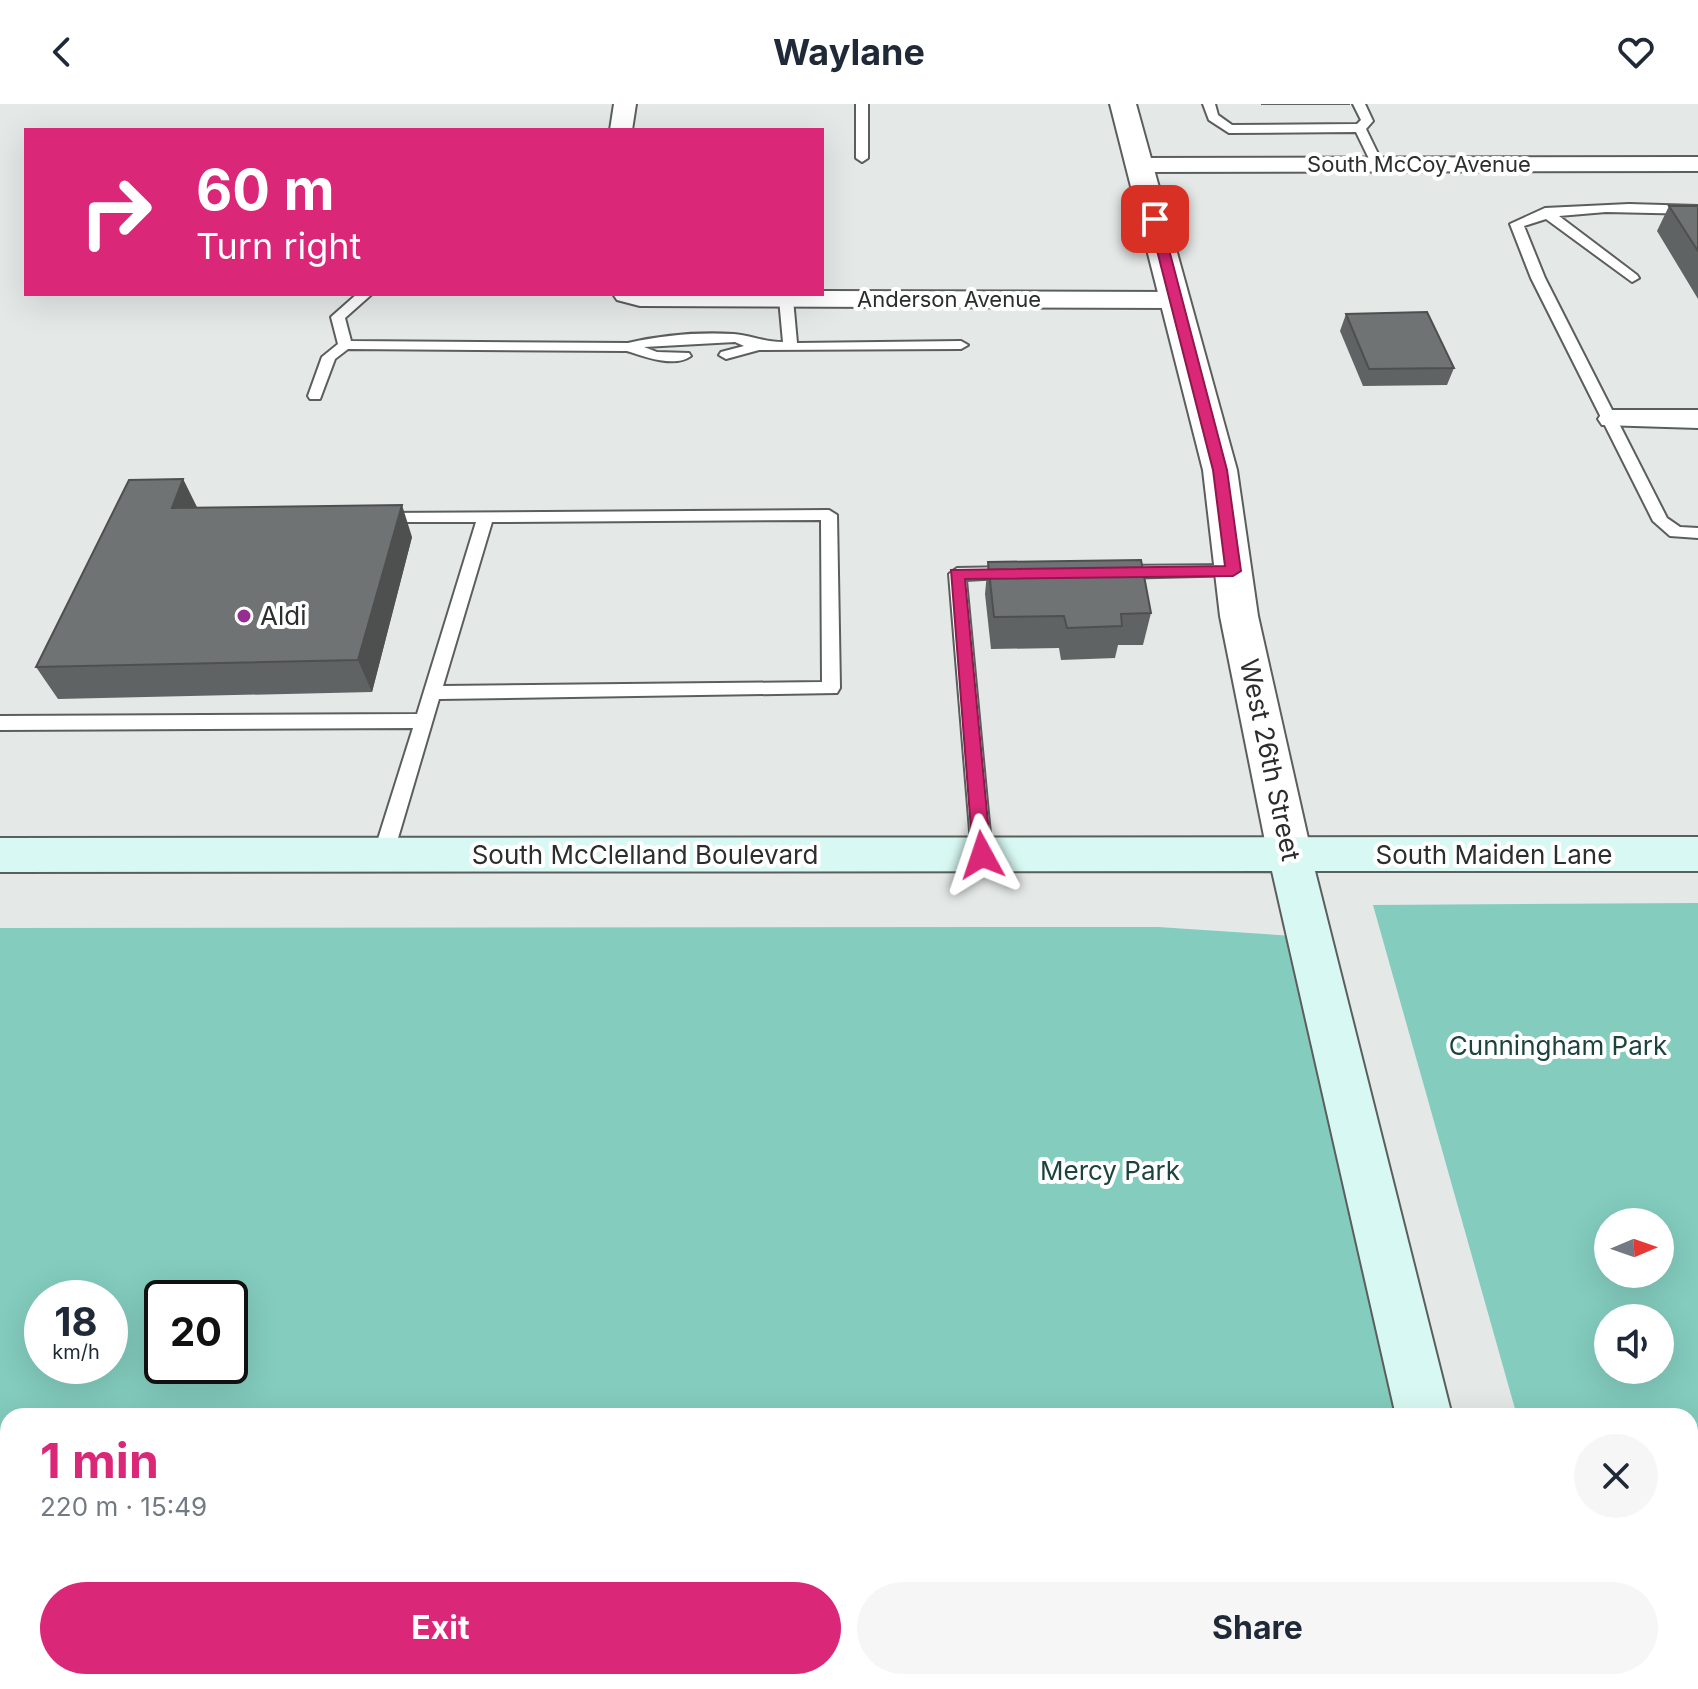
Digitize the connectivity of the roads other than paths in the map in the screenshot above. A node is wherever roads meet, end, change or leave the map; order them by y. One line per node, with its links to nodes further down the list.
1 (625, 104): 6 (street)
2 (862, 104): 8 (lane)
3 (1123, 104): 11 (street, West 26th Street)
4 (1209, 104): 7 (lane)
5 (1359, 104): 7 (lane)
6 (621, 128)
7 (1360, 128): 9 (lane)
8 (862, 158)
9 (1377, 164): 10 (street, South McCoy Avenue); 11 (street, South McCoy Avenue)
10 (1698, 164)
11 (1141, 165): 18 (street, West 26th Street)
12 (1698, 210): 13 (lane)
13 (1545, 212): 14 (lane); 27 (lane)
14 (1632, 278)
15 (363, 296): 19 (lane)
16 (633, 296): 17 (street, Anderson Avenue)
17 (786, 299): 18 (street, Anderson Avenue); 23 (lane)
18 (1176, 300): 32 (street, West 26th Street)
19 (345, 345): 22 (lane); 26 (lane)
20 (961, 345): 23 (lane)
21 (758, 346): 22 (lane); 23 (lane); 24 (lane)
22 (628, 347): 25 (lane)
23 (790, 347)
24 (726, 355)
25 (684, 356)
26 (315, 396)
27 (1612, 419): 28 (street); 31 (lane)
28 (1698, 419)
29 (486, 517): 30 (lane); 35 (lane); 35 (lane)
30 (364, 518)
31 (1698, 533)
32 (1233, 571): 33 (lane); 42 (street, West 26th Street)
33 (1095, 572)
34 (1034, 573): 41 (lane)
35 (433, 693): 36 (lane)
36 (424, 721): 37 (lane); 40 (lane)
37 (0, 723)
38 (1698, 854): 42 (main road, South Maiden Lane)
39 (0, 855): 40 (main road, South McClelland Boulevard)
40 (383, 855): 41 (main road, South McClelland Boulevard)
41 (982, 855): 42 (main road, South McClelland Boulevard)
42 (1290, 856): 43 (main road, West 26th Street)
43 (1422, 1408)

